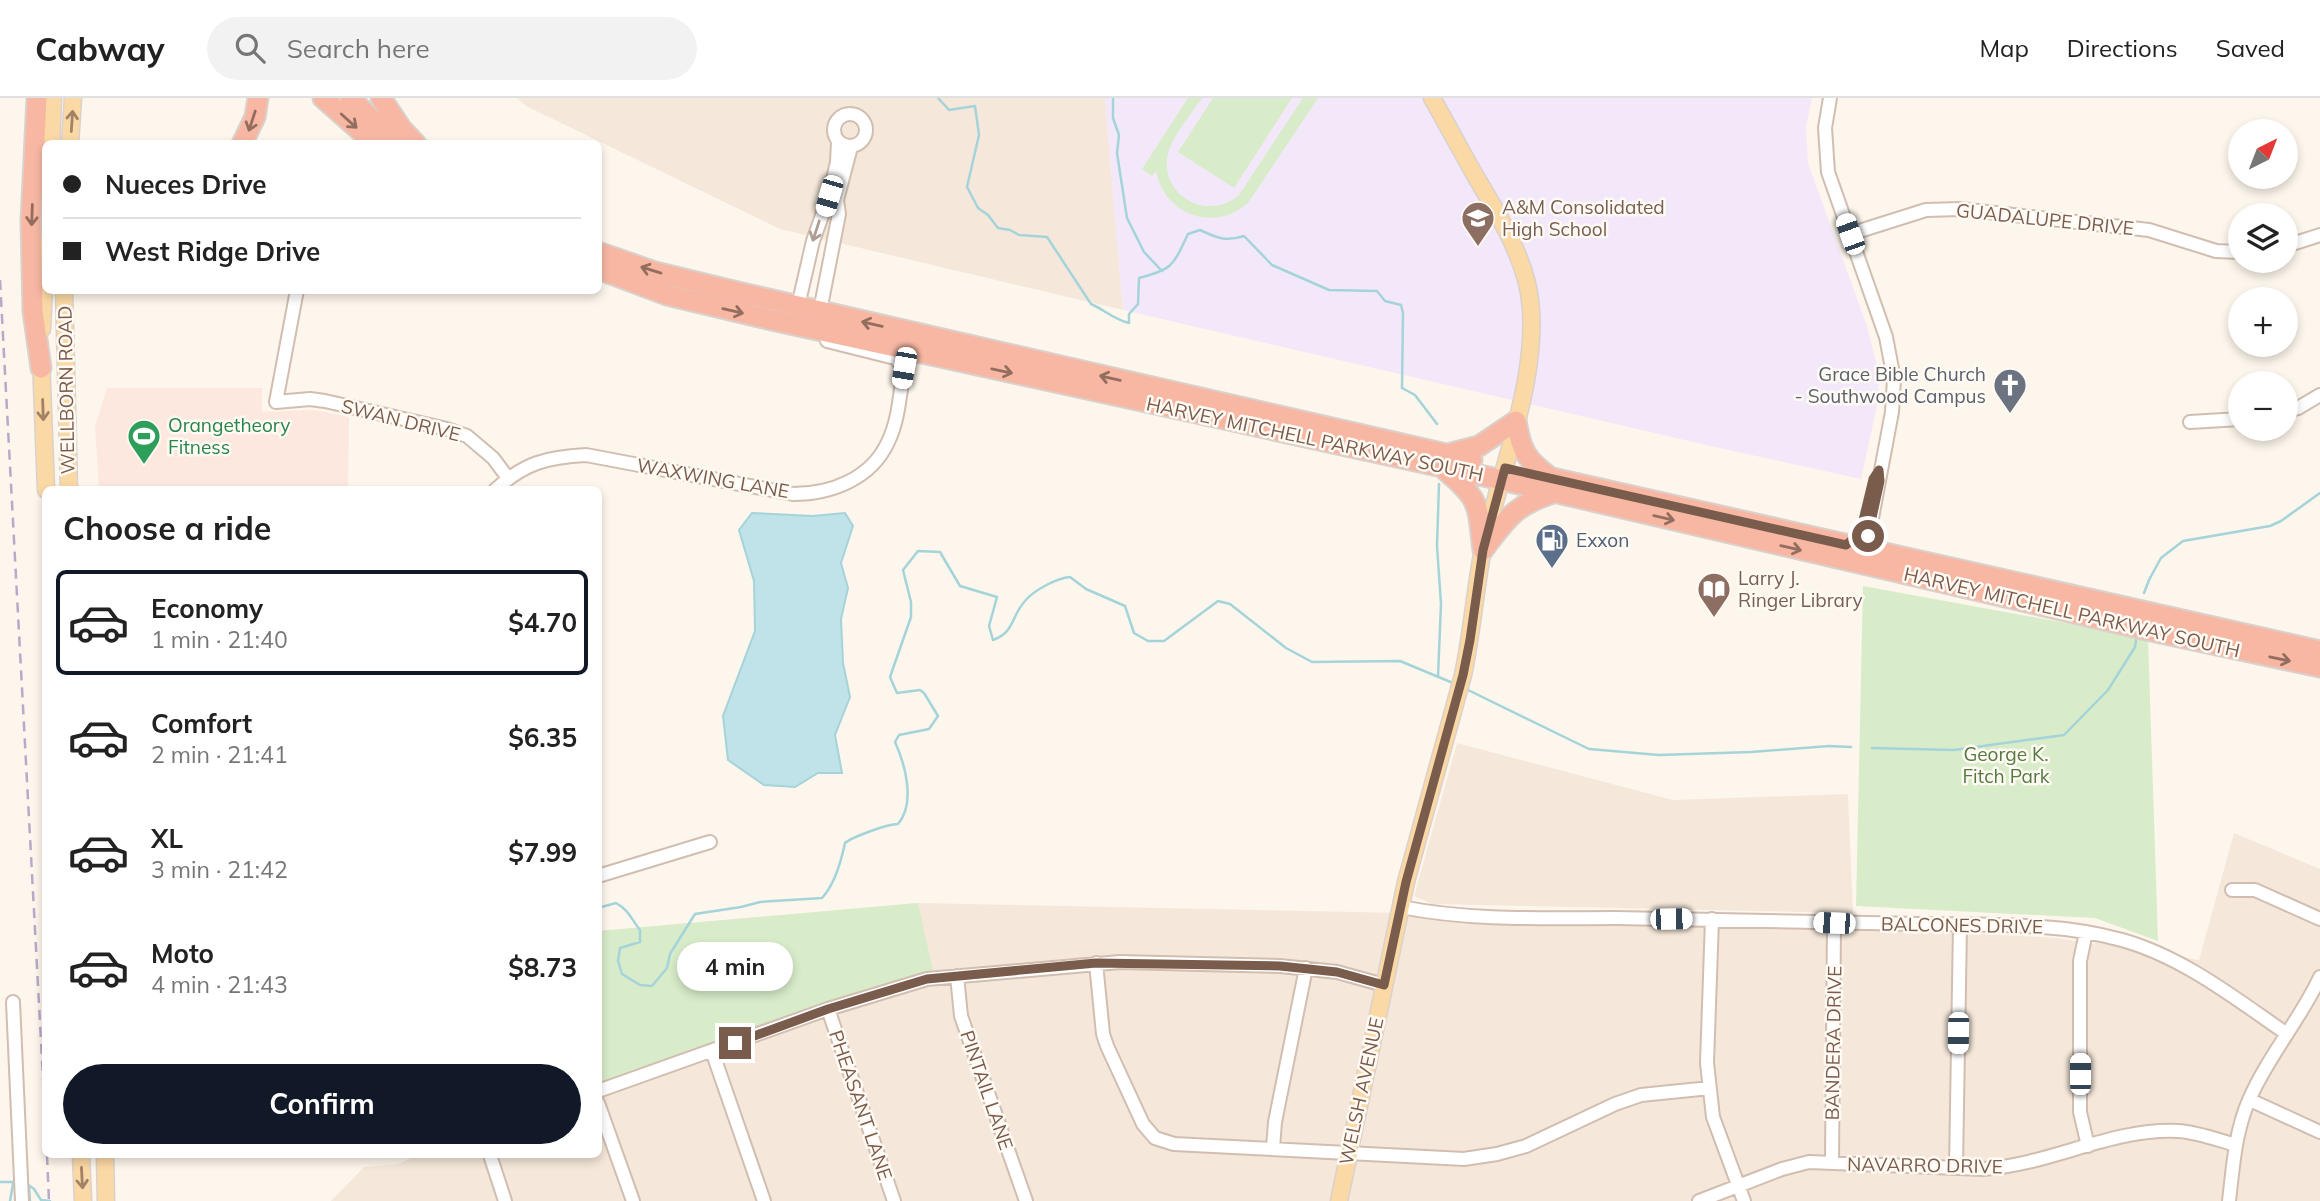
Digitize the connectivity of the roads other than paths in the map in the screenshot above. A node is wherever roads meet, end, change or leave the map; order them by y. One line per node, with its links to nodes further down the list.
1 (37, 98): 33 (highway, one-way to 33)
2 (53, 98): 10 (main road)
3 (73, 98): 11 (main road, one-way to 3)
4 (258, 98): 12 (highway, one-way to 12)
5 (323, 98): 13 (highway, one-way to 13)
6 (350, 98): 14 (highway)
7 (381, 98): 15 (highway)
8 (1432, 98): 38 (main road, WELSH AVENUE)
9 (1829, 98): 18 (street)
10 (51, 140)
11 (71, 140)
12 (245, 140)
13 (370, 140)
14 (397, 140)
15 (412, 140)
16 (838, 142): 17 (street); 17 (street); 29 (street, one-way to 29)
17 (851, 147): 30 (street)
18 (1850, 234): 21 (street, GUADALUPE DRIVE); 41 (street)
19 (2320, 235): 20 (street)
20 (2298, 242)
21 (2228, 252)
22 (602, 254): 29 (highway, HARVEY MITCHELL PARKWAY SOUTH, one-way to 22)
23 (602, 271): 28 (highway, HARVEY MITCHELL PARKWAY SOUTH)
24 (602, 277): 28 (highway)
25 (44, 294): 33 (main road, WELLBORN ROAD)
26 (64, 294): 46 (main road, WELLBORN ROAD)
27 (296, 294): 43 (street, SWAN DRIVE)
28 (667, 295): 31 (highway, HARVEY MITCHELL PARKWAY SOUTH, one-way to 31)
29 (798, 306): 30 (highway, HARVEY MITCHELL PARKWAY SOUTH)
30 (820, 311): 40 (highway, HARVEY MITCHELL PARKWAY SOUTH, one-way to 30)
31 (772, 320): 32 (highway, HARVEY MITCHELL PARKWAY SOUTH); 34 (street)
32 (927, 354): 34 (street); 40 (highway, HARVEY MITCHELL PARKWAY SOUTH, one-way to 40)
33 (41, 368): 45 (main road, WELLBORN ROAD, one-way to 45)
34 (904, 368): 43 (street, WAXWING LANE)
35 (2320, 395): 36 (street)
36 (2298, 408)
37 (2228, 420): 39 (street)
38 (1516, 421): 40 (highway); 42 (main road, WELSH AVENUE); 44 (highway)
39 (2190, 422)
40 (1443, 460): 42 (highway, HARVEY MITCHELL PARKWAY SOUTH); 48 (highway)
41 (1879, 470): 49 (street); 50 (street)
42 (1503, 474): 44 (highway, HARVEY MITCHELL PARKWAY SOUTH); 48 (main road, WELSH AVENUE)
43 (508, 478): 47 (street, WAXWING LANE)
44 (1553, 485): 48 (highway); 50 (highway, HARVEY MITCHELL PARKWAY SOUTH)
45 (46, 486)
46 (69, 486)
47 (499, 486)
48 (1483, 550): 56 (main road, WELSH AVENUE)
49 (1866, 550): 50 (highway); 51 (highway, HARVEY MITCHELL PARKWAY SOUTH)
50 (1846, 552): 52 (highway, HARVEY MITCHELL PARKWAY SOUTH, one-way to 52)
51 (2320, 651)
52 (2320, 667)
53 (710, 842): 54 (street)
54 (602, 875)
55 (2232, 890): 58 (street)
56 (1401, 907): 57 (street, BALCONES DRIVE); 66 (main road, WELSH AVENUE)
57 (1712, 919): 59 (street, BALCONES DRIVE); 71 (street)
58 (2320, 919)
59 (1834, 923): 60 (street, BALCONES DRIVE); 83 (street, BANDERA DRIVE)
60 (1960, 925): 61 (street, BALCONES DRIVE); 84 (street)
61 (2086, 932): 69 (street, BALCONES DRIVE); 77 (street)
62 (1096, 963): 63 (street); 64 (street); 78 (street)
63 (1306, 968): 66 (street); 78 (street)
64 (957, 976): 68 (street); 93 (street, PINTAIL LANE)
65 (2319, 982): 69 (street)
66 (1384, 985): 79 (main road, WELSH AVENUE)
67 (13, 1002): 86 (street)
68 (828, 1009): 70 (street); 92 (street, PHEASANT LANE)
69 (2287, 1034): 73 (street)
70 (712, 1051): 72 (street); 91 (street)
71 (1710, 1088): 79 (street); 85 (street)
72 (602, 1090)
73 (2249, 1100): 75 (street); 76 (street)
74 (602, 1114): 90 (street)
75 (2320, 1132)
76 (2236, 1145): 77 (street, NAVARRO DRIVE); 97 (street)
77 (2088, 1146): 84 (street, NAVARRO DRIVE)
78 (1273, 1148): 79 (street)
79 (1348, 1151): 94 (main road, WELSH AVENUE)
80 (81, 1158): 87 (main road, one-way to 87)
81 (105, 1158): 88 (main road)
82 (490, 1158): 89 (street)
83 (1832, 1163): 84 (street, NAVARRO DRIVE); 85 (street, NAVARRO DRIVE)
84 (1956, 1168)
85 (1738, 1186): 95 (street, NAVARRO DRIVE); 96 (street)
86 (21, 1195)
87 (83, 1201)
88 (106, 1201)
89 (505, 1201)
90 (633, 1201)
91 (764, 1201)
92 (894, 1201)
93 (1026, 1201)
94 (1339, 1201)
95 (1699, 1201)
96 (1744, 1201)
97 (2229, 1201)

